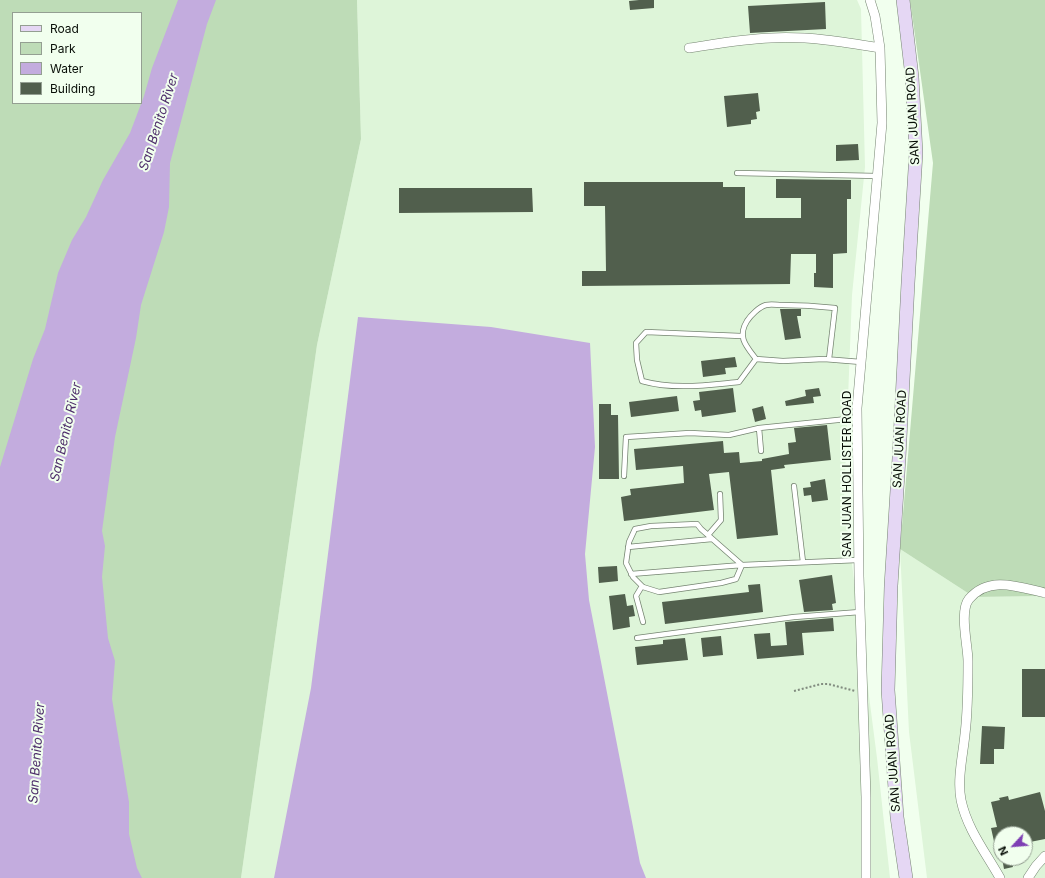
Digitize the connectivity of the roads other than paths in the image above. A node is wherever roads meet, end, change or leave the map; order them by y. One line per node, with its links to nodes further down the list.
1 (870, 0): 4 (street, SAN JUAN HOLLISTER ROAD)
2 (903, 0): 31 (main road, SAN JUAN ROAD)
3 (689, 48): 4 (street)
4 (880, 48): 6 (street, SAN JUAN HOLLISTER ROAD)
5 (737, 173): 6 (lane)
6 (878, 176): 10 (street, SAN JUAN HOLLISTER ROAD)
7 (741, 336): 8 (lane); 8 (lane); 9 (lane)
8 (756, 359): 9 (lane)
9 (829, 359): 10 (lane)
10 (861, 362): 11 (street, SAN JUAN HOLLISTER ROAD)
11 (857, 418): 12 (lane); 20 (street, SAN JUAN HOLLISTER ROAD)
12 (759, 428): 13 (lane); 14 (lane)
13 (762, 451)
14 (624, 476)
15 (794, 486): 21 (lane)
16 (720, 494): 17 (lane)
17 (708, 535): 18 (lane); 19 (lane)
18 (712, 539): 19 (lane); 22 (lane)
19 (628, 547): 23 (lane)
20 (858, 560): 21 (lane); 26 (street, SAN JUAN HOLLISTER ROAD)
21 (802, 562): 22 (lane)
22 (742, 565): 23 (lane); 24 (lane)
23 (631, 574): 24 (lane)
24 (642, 586): 27 (lane)
25 (1045, 593): 32 (street)
26 (860, 612): 28 (lane); 30 (street, SAN JUAN HOLLISTER ROAD)
27 (643, 622)
28 (637, 638)
29 (1045, 856): 33 (street)
30 (866, 878)
31 (906, 878)
32 (1000, 878)
33 (1028, 878)

